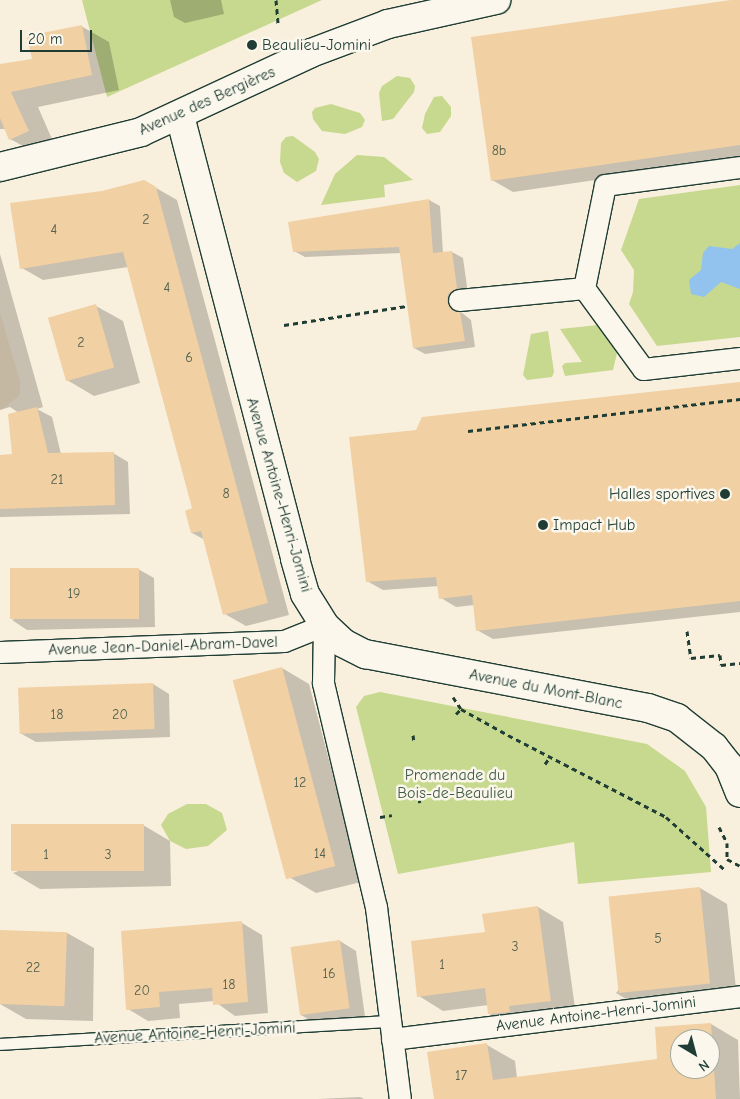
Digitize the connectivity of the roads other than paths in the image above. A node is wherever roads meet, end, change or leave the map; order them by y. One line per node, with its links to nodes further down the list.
1 (496, 0): 2 (main road, Avenue des Bergières)
2 (180, 116): 3 (main road, Avenue des Bergières); 8 (main road, Avenue Antoine-Henri-Jomini)
3 (0, 167)
4 (740, 168): 5 (street)
5 (584, 288): 6 (street); 7 (street)
6 (459, 300)
7 (740, 358)
8 (324, 625): 9 (street, Avenue Jean-Daniel-Abram-Davel); 10 (main road, Avenue du Mont-Blanc); 12 (street)
9 (0, 652)
10 (740, 793)
11 (740, 996): 12 (street, Avenue Antoine-Henri-Jomini)
12 (391, 1030): 13 (lane, Avenue Antoine-Henri-Jomini); 14 (street)
13 (0, 1044)
14 (400, 1099)

